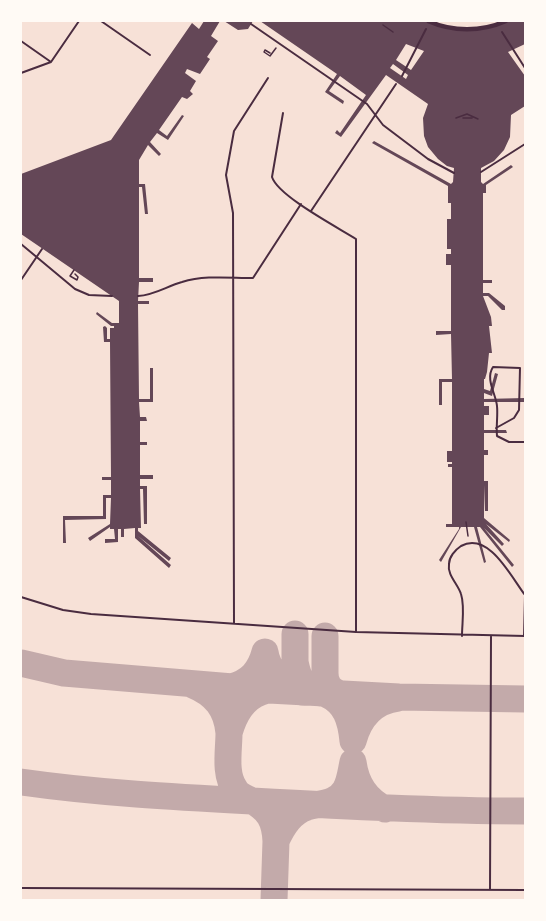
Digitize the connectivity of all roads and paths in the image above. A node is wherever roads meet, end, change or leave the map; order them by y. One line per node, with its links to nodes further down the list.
1 (79, 21): 12 (lane)
2 (101, 21): 11 (lane)
3 (428, 21): 4 (street)
4 (506, 21)
5 (251, 24): 19 (lane)
6 (383, 25): 8 (path)
7 (426, 29): 15 (lane)
8 (393, 32)
9 (502, 32): 13 (lane)
10 (21, 41): 12 (lane)
11 (150, 55)
12 (51, 62): 14 (lane)
13 (525, 68)
14 (21, 73)
15 (402, 76)
16 (268, 78): 35 (lane)
17 (396, 84): 19 (lane)
18 (283, 113): 28 (lane)
19 (375, 115): 27 (lane); 29 (lane)
20 (467, 115): 21 (path); 22 (path); 23 (path); 24 (path)
21 (456, 118)
22 (463, 118)
23 (472, 118)
24 (478, 118)
25 (525, 144): 26 (lane)
26 (482, 172)
27 (454, 173)
28 (301, 204): 29 (lane); 35 (lane)
29 (312, 211): 46 (lane)
30 (21, 244): 32 (lane)
31 (42, 249): 32 (lane)
32 (36, 257): 36 (lane); 37 (lane)
33 (74, 270): 34 (path)
34 (75, 274)
35 (233, 278): 38 (lane); 45 (lane)
36 (21, 280)
37 (112, 296)
38 (138, 296)
39 (496, 428): 39 (lane); 40 (lane)
40 (525, 442)
41 (466, 522): 42 (path)
42 (469, 543): 43 (lane); 47 (lane)
43 (525, 596): 49 (lane)
44 (21, 597): 45 (lane)
45 (234, 623): 46 (lane)
46 (356, 632): 47 (lane)
47 (462, 636): 48 (lane)
48 (491, 636): 49 (lane); 51 (lane)
49 (525, 636)
50 (21, 888): 51 (lane)
51 (490, 890): 52 (lane)
52 (525, 890)

